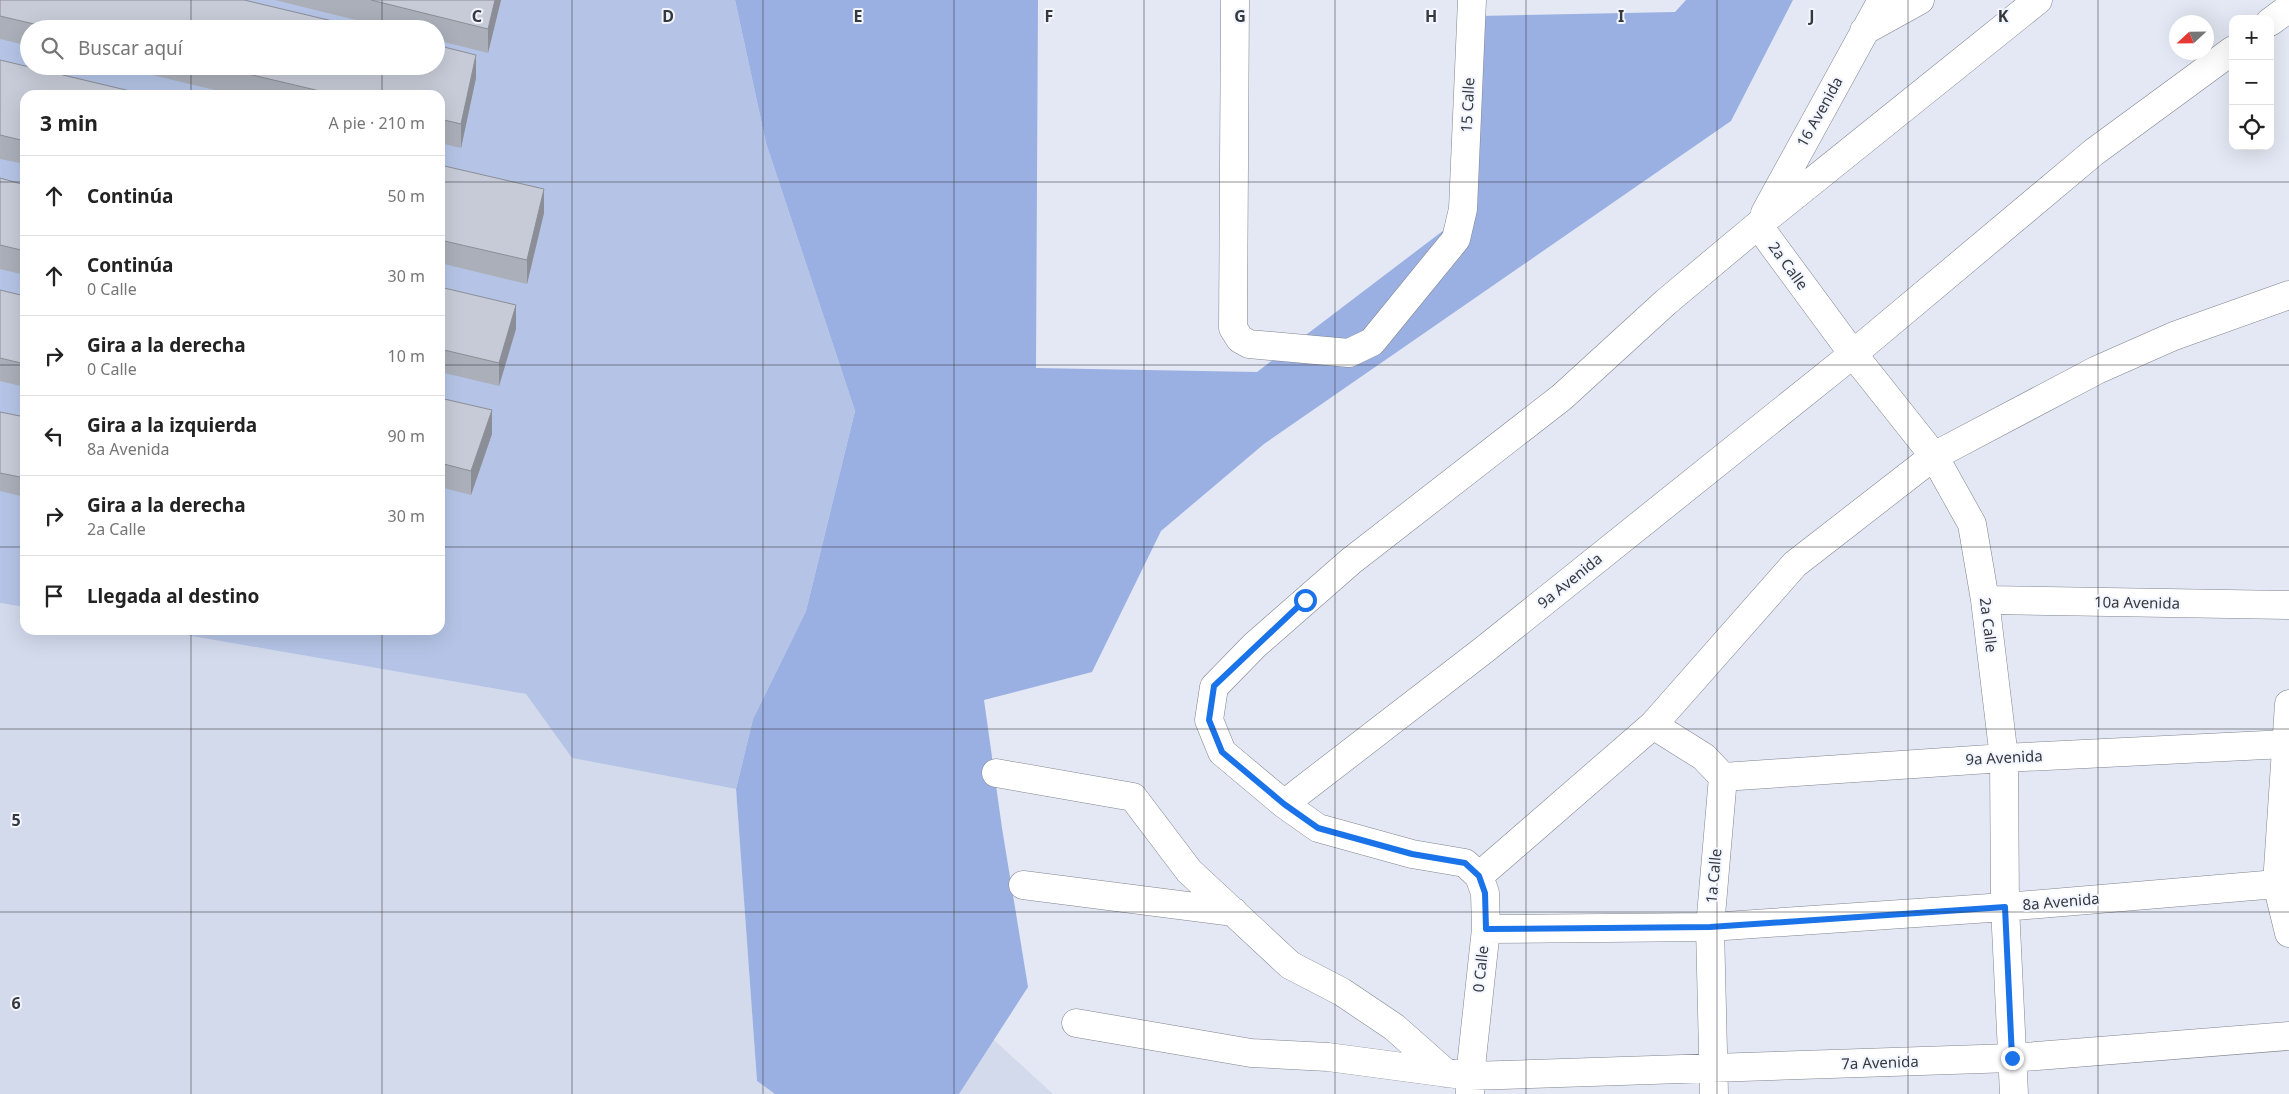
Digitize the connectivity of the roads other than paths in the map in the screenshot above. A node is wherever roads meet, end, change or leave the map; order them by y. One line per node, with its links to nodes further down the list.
1 (1235, 0): 2 (street, 15 Calle)
2 (1472, 0)
3 (1882, 0): 8 (street, 16 Avenida)
4 (1920, 0): 8 (street)
5 (2038, 0): 10 (street)
6 (2289, 8): 7 (street)
7 (2274, 19)
8 (1864, 31): 10 (street, 16 Avenida)
9 (2229, 53): 12 (street, 9a Avenida)
10 (1758, 225): 12 (street, 2a Calle); 22 (street)
11 (2289, 295): 13 (street)
12 (1853, 354): 13 (street, 2a Calle); 22 (street, 9a Avenida)
13 (1934, 456): 14 (street, 2a Calle); 17 (street)
14 (1985, 600): 15 (street, 10a Avenida); 19 (street, 2a Calle)
15 (2289, 606)
16 (2289, 704): 18 (street)
17 (1653, 725): 21 (street); 23 (street)
18 (2286, 744): 19 (street, 9a Avenida); 24 (street)
19 (2004, 758): 21 (street, 9a Avenida); 26 (street, 2a Calle)
20 (996, 773): 27 (street)
21 (1722, 777): 28 (street, 1a Calle)
22 (1284, 804): 23 (street)
23 (1479, 876): 29 (street, 0 Calle)
24 (2277, 884): 26 (street, 8a Avenida); 30 (street)
25 (1023, 885): 27 (street)
26 (2005, 907): 28 (street, 8a Avenida); 33 (street, 2a Calle)
27 (1234, 912): 34 (street)
28 (1710, 927): 29 (street, 8a Avenida); 35 (street, 1a Calle)
29 (1486, 929): 34 (street, 0 Calle)
30 (2289, 934)
31 (1076, 1023): 34 (street, 7a Avenida)
32 (2289, 1036): 33 (street, 7a Avenida)
33 (2012, 1058): 35 (street, 7a Avenida); 36 (street, 2a Calle)
34 (1462, 1081): 35 (street, 7a Avenida)
35 (1714, 1081)
36 (2014, 1094)

